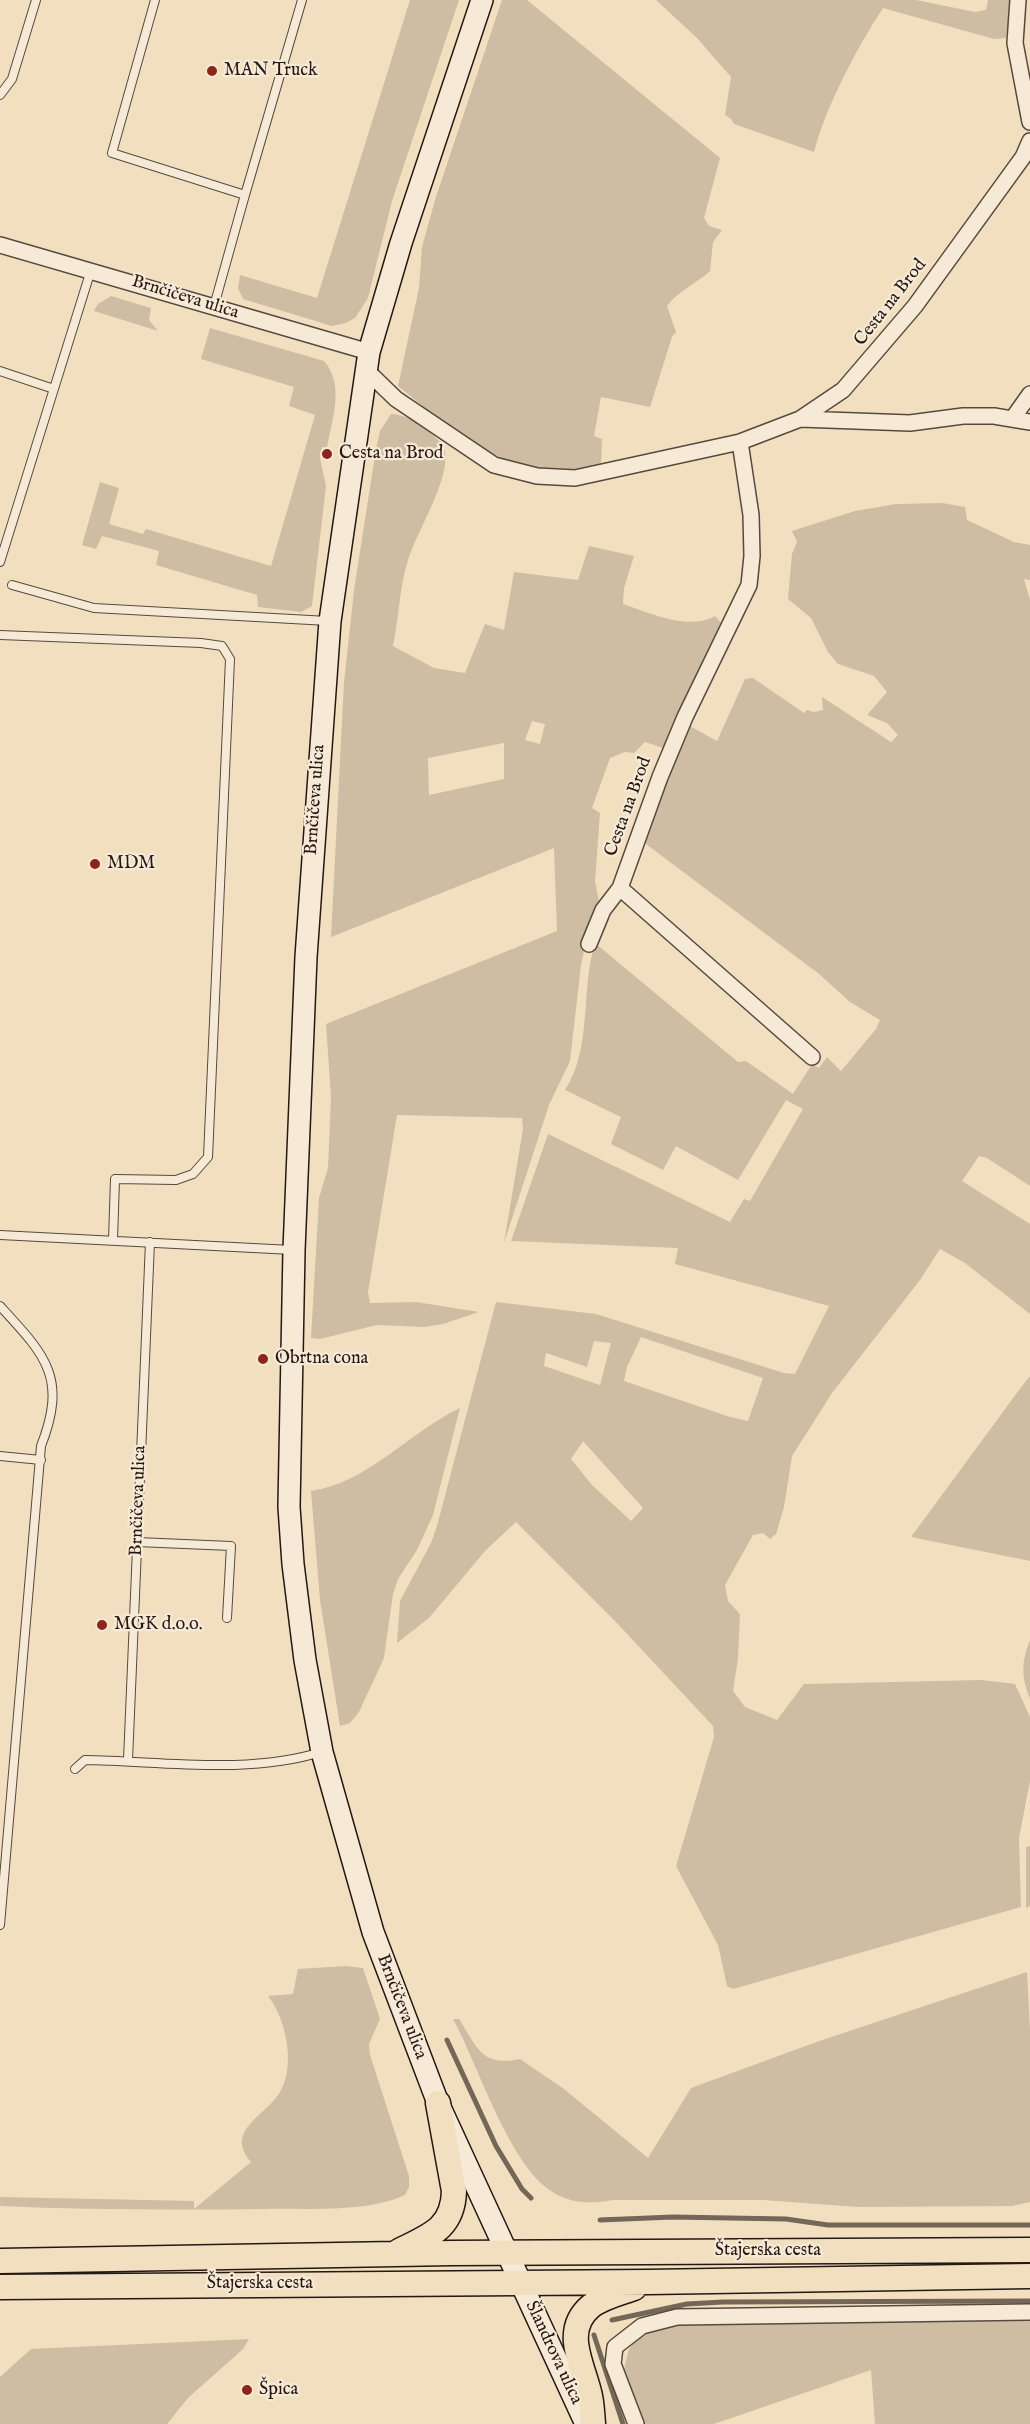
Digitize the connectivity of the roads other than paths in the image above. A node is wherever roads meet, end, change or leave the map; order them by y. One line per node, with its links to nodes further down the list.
1 (36, 0): 6 (lane)
2 (155, 0): 9 (lane)
3 (302, 0): 9 (lane)
4 (482, 0): 13 (street, Brnčičeva ulica)
5 (1018, 0): 7 (street)
6 (0, 95)
7 (1030, 122)
8 (1030, 141): 18 (street, Cesta na Brod)
9 (245, 195): 12 (lane)
10 (0, 244): 11 (street, Brnčičeva ulica)
11 (91, 270): 12 (street, Brnčičeva ulica); 15 (lane)
12 (214, 306): 13 (street, Brnčičeva ulica)
13 (367, 361): 20 (street, Cesta na Brod); 23 (street, Brnčičeva ulica)
14 (0, 371): 15 (lane)
15 (54, 389): 21 (lane)
16 (1030, 394): 17 (street)
17 (1013, 418): 18 (street); 19 (street)
18 (800, 419): 20 (street, Cesta na Brod)
19 (1030, 422)
20 (740, 442): 25 (street, Cesta na Brod)
21 (0, 562)
22 (12, 585): 23 (lane)
23 (330, 621): 31 (street, Brnčičeva ulica)
24 (0, 634): 29 (lane)
25 (620, 888): 26 (street, Cesta na Brod); 27 (street)
26 (589, 944)
27 (812, 1057)
28 (0, 1235): 29 (lane)
29 (113, 1239): 30 (lane)
30 (150, 1242): 31 (lane); 35 (lane, Brnčičeva ulica)
31 (294, 1250): 37 (street, Brnčičeva ulica)
32 (0, 1306): 34 (lane)
33 (0, 1456): 34 (lane)
34 (41, 1460): 40 (lane)
35 (137, 1542): 36 (lane); 38 (lane, Brnčičeva ulica)
36 (227, 1618)
37 (322, 1752): 38 (lane); 41 (street, Brnčičeva ulica)
38 (128, 1760): 39 (lane)
39 (75, 1769)
40 (0, 1925)
41 (438, 2103): 43 (street, Brnčičeva ulica); 44 (main road)
42 (1030, 2250): 43 (main road, Štajerska cesta)
43 (506, 2252): 44 (main road, Štajerska cesta); 48 (street)
44 (394, 2254): 45 (main road, Štajerska cesta)
45 (0, 2261)
46 (1030, 2276): 47 (main road, Štajerska cesta)
47 (648, 2282): 48 (main road, Štajerska cesta); 52 (main road)
48 (521, 2283): 49 (main road, Štajerska cesta); 51 (street, Šlandrova ulica)
49 (0, 2287)
50 (1030, 2312): 53 (street)
51 (586, 2424)
52 (593, 2424)
53 (636, 2424)

